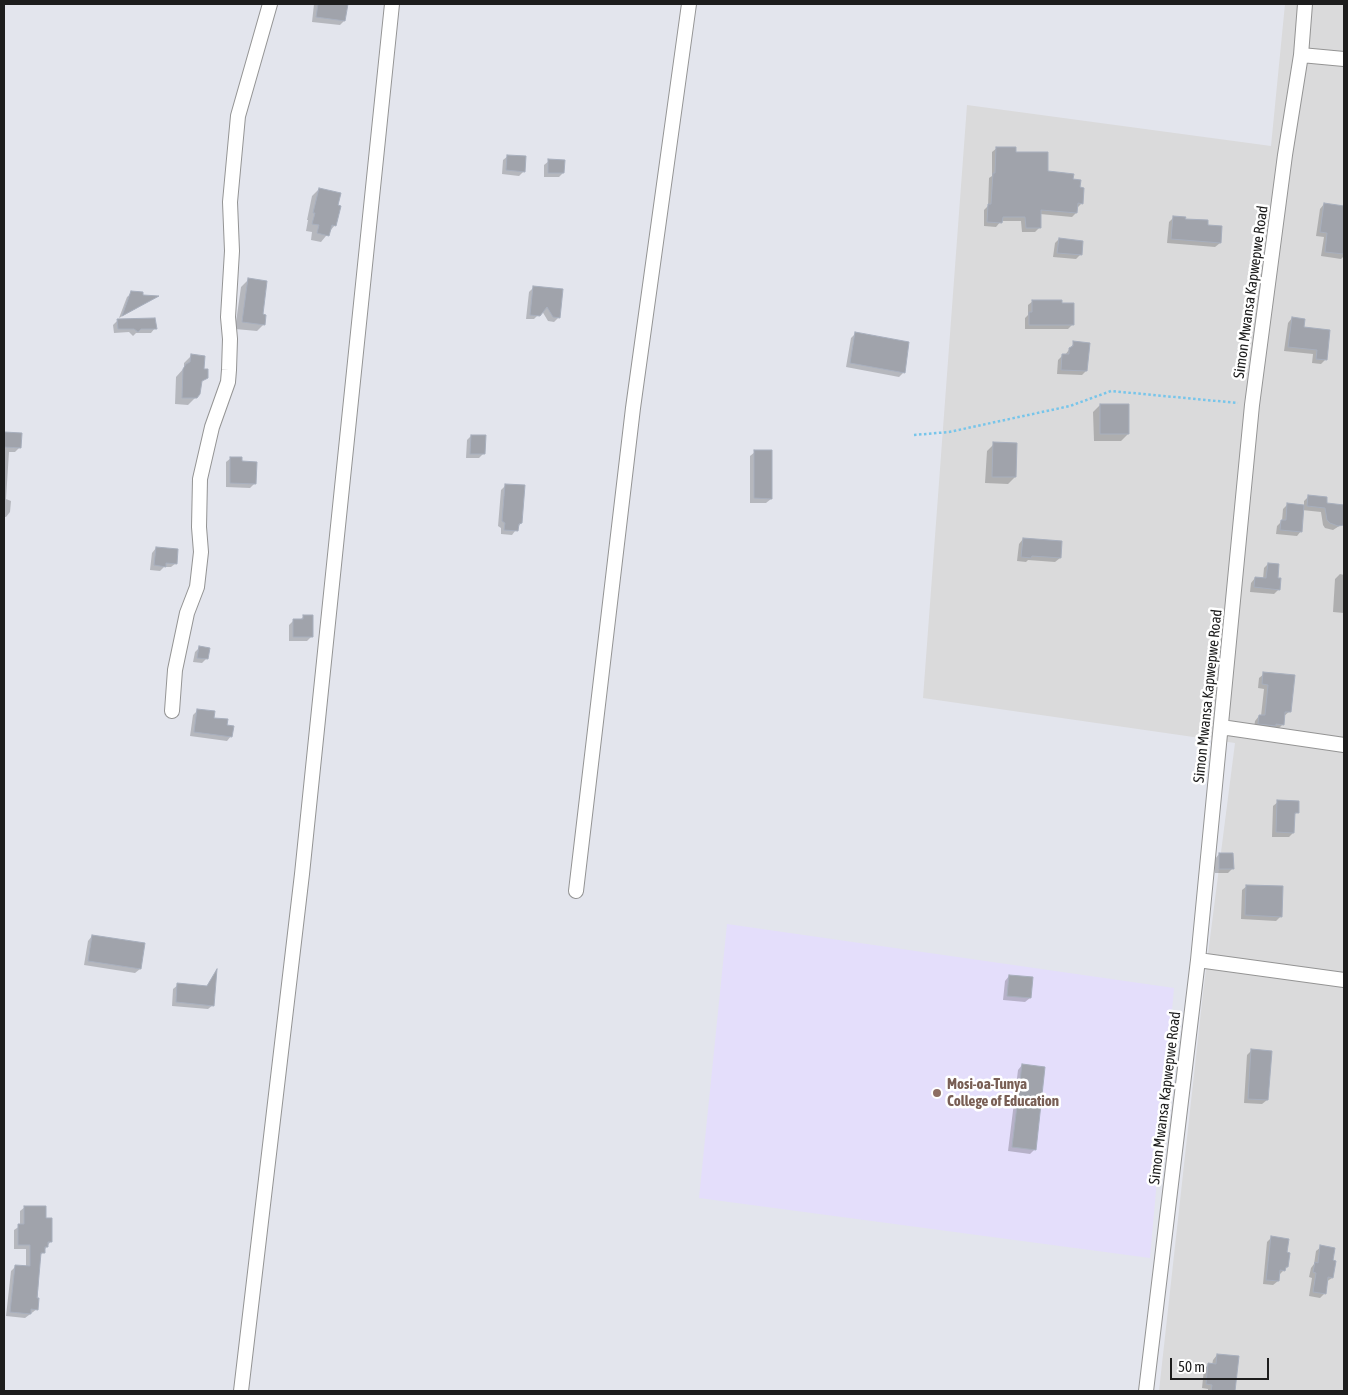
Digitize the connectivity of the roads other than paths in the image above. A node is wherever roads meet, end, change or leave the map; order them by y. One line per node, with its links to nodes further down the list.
1 (270, 4): 7 (street)
2 (392, 4): 13 (street)
3 (689, 4): 10 (street)
4 (1305, 4): 5 (street, Simon Mwansa Kapwepwe Road)
5 (1301, 55): 6 (street); 8 (street, Simon Mwansa Kapwepwe Road)
6 (1344, 59)
7 (172, 711)
8 (1221, 727): 9 (street); 11 (street, Simon Mwansa Kapwepwe Road)
9 (1344, 745)
10 (576, 890)
11 (1198, 960): 12 (street); 14 (street, Simon Mwansa Kapwepwe Road)
12 (1344, 980)
13 (241, 1391)
14 (1146, 1391)

